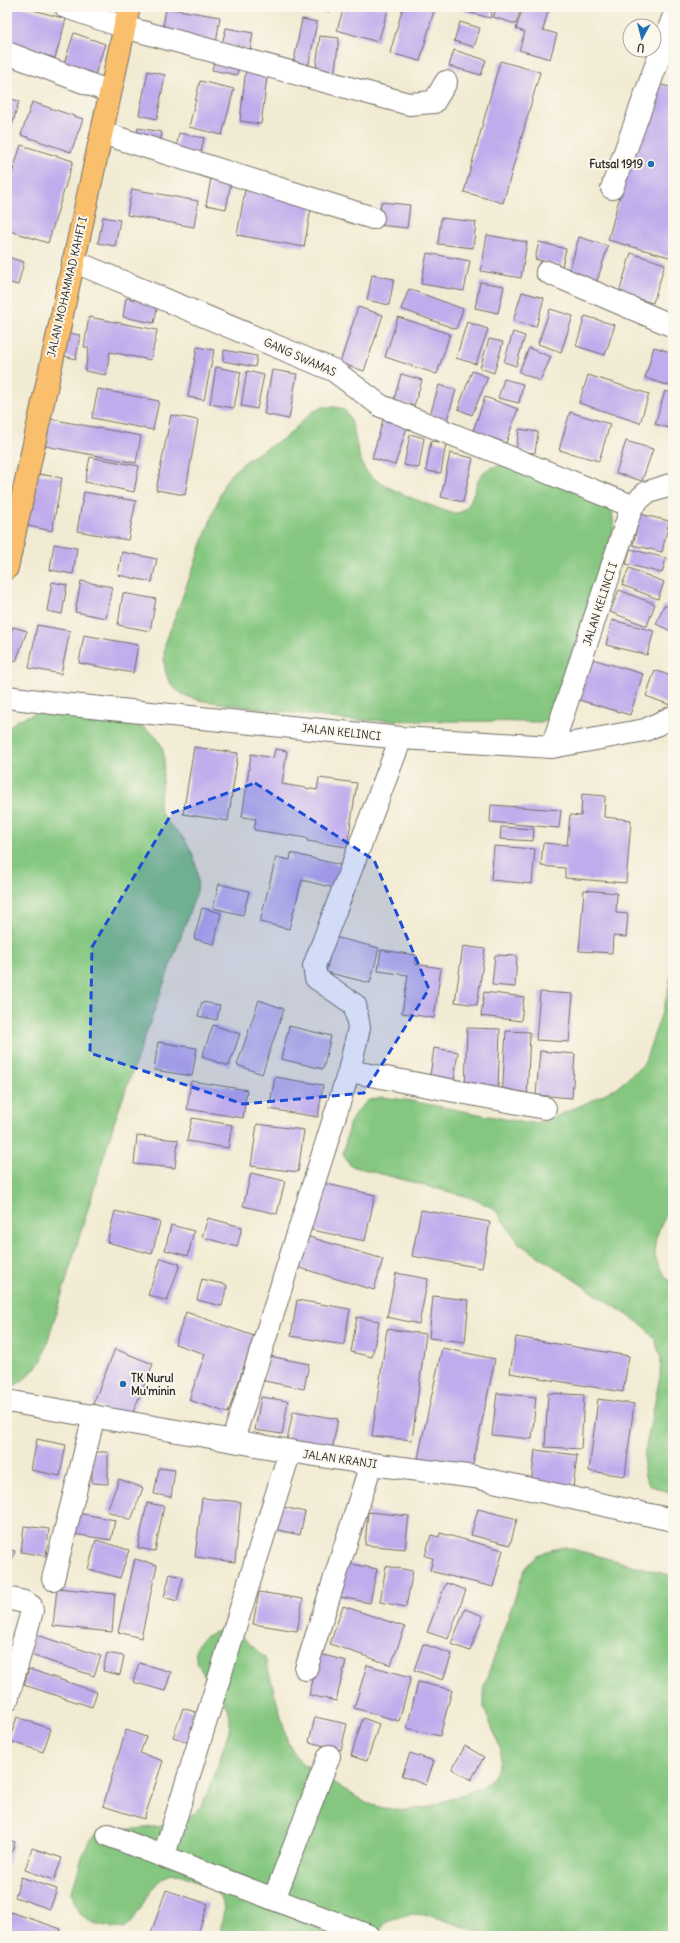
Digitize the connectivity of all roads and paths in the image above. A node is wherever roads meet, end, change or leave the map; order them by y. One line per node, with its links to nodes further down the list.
1 (66, 7): 2 (street)
2 (127, 17): 5 (street); 6 (main road, JALAN MOHAMMAD KAHFI I)
3 (673, 18): 8 (street)
4 (7, 53): 6 (street)
5 (446, 82)
6 (110, 92): 7 (main road, JALAN MOHAMMAD KAHFI I)
7 (102, 133): 9 (street); 10 (main road, JALAN MOHAMMAD KAHFI I)
8 (612, 188)
9 (373, 218)
10 (73, 261): 14 (street, GANG SWAMAS); 15 (main road, JALAN MOHAMMAD KAHFI I)
11 (547, 272): 12 (street)
12 (673, 326)
13 (673, 484): 14 (street, JALAN KELINCI I)
14 (632, 506): 19 (street, JALAN KELINCI I)
15 (7, 568)
16 (7, 697): 18 (street, JALAN KELINCI)
17 (673, 717): 19 (street, JALAN KELINCI)
18 (401, 738): 19 (street, JALAN KELINCI); 20 (street)
19 (552, 747)
20 (349, 1072): 21 (street); 24 (street)
21 (545, 1108)
22 (7, 1401): 23 (street, JALAN KRANJI)
23 (94, 1416): 24 (street, JALAN KRANJI); 28 (street)
24 (233, 1440): 25 (street, JALAN KRANJI)
25 (290, 1451): 26 (street, JALAN KRANJI); 34 (street)
26 (371, 1464): 27 (street, JALAN KRANJI); 30 (street)
27 (673, 1520)
28 (53, 1579)
29 (7, 1598): 31 (street)
30 (306, 1670)
31 (7, 1700)
32 (329, 1756): 35 (street)
33 (108, 1834): 34 (street)
34 (164, 1855): 35 (street)
35 (274, 1899): 36 (street)
36 (369, 1936)

